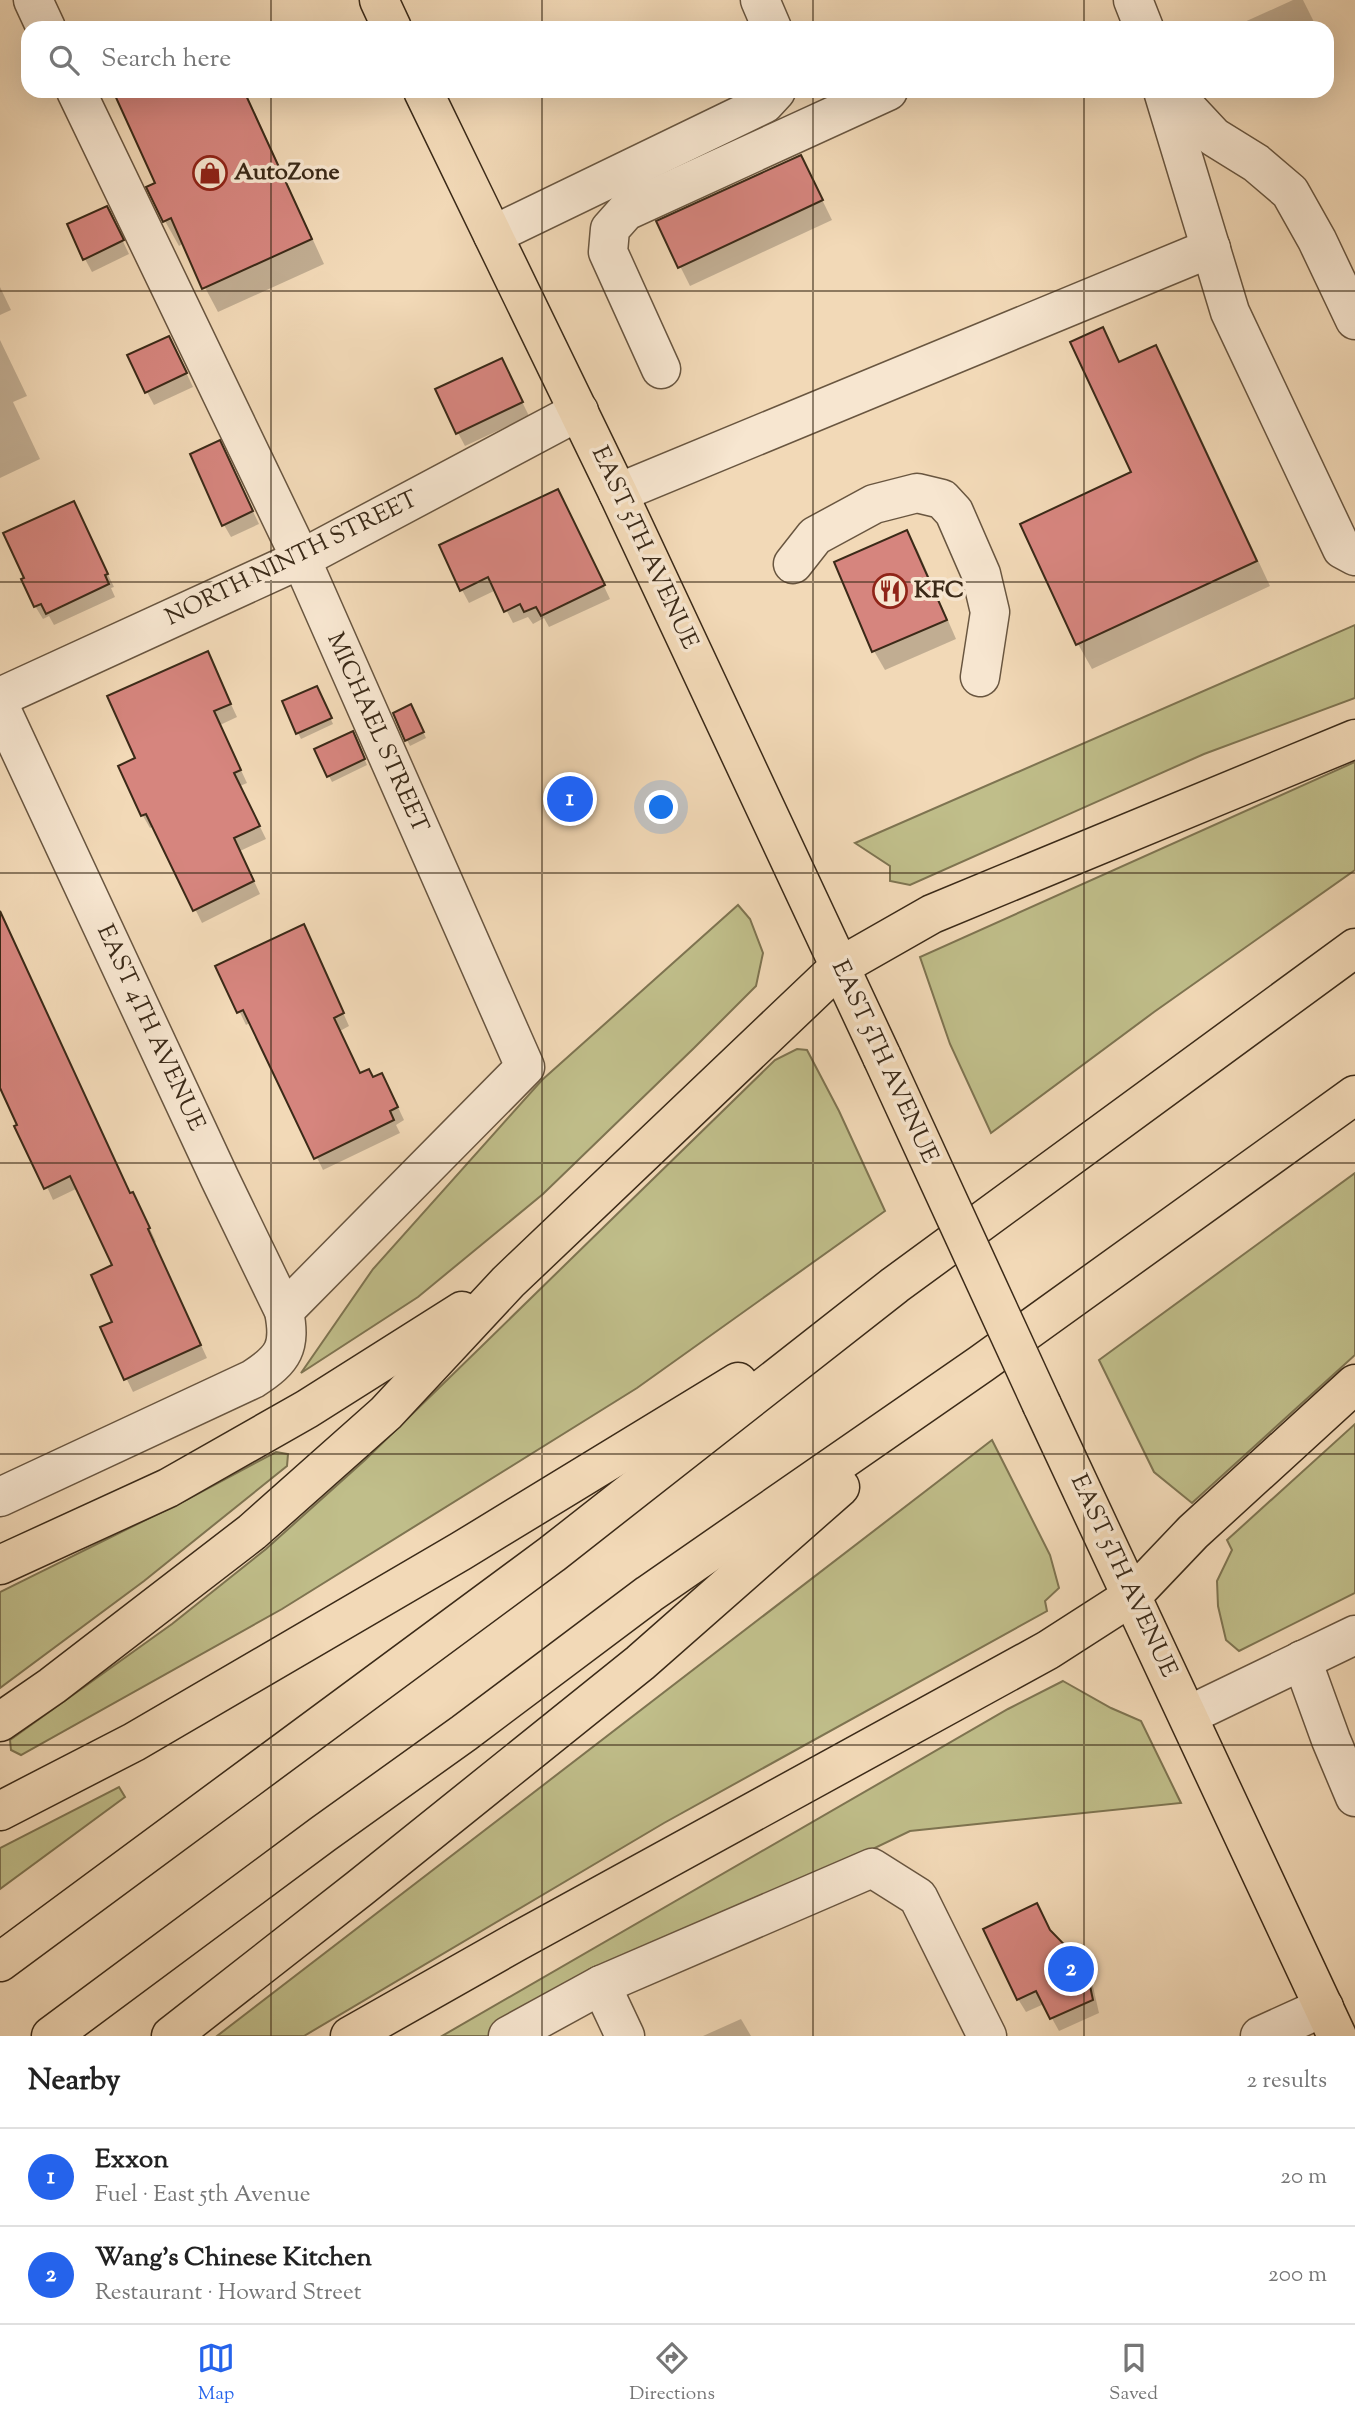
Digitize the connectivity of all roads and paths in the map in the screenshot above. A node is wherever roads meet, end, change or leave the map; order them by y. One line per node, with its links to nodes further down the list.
1 (33, 0): 5 (street)
2 (379, 0): 6 (main road)
3 (760, 0): 7 (street)
4 (1133, 0): 8 (street)
5 (43, 21)
6 (389, 21)
7 (769, 21)
8 (1141, 21)
9 (79, 98): 22 (street, MICHAEL STREET)
10 (426, 98): 15 (main road, EAST 5TH AVENUE)
11 (770, 98): 15 (street)
12 (873, 98): 18 (street)
13 (1165, 98): 16 (street)
14 (1178, 98): 17 (street)
15 (493, 234): 19 (main road, EAST 5TH AVENUE)
16 (1211, 248): 20 (street); 21 (street)
17 (1355, 320)
18 (661, 369)
19 (579, 411): 20 (main road, EAST 5TH AVENUE); 22 (street, NORTH NINTH STREET)
20 (618, 493): 29 (main road, EAST 5TH AVENUE)
21 (1355, 556)
22 (301, 559): 25 (street, NORTH NINTH STREET); 33 (street, MICHAEL STREET)
23 (793, 564): 24 (street)
24 (980, 677)
25 (0, 697)
26 (0, 707): 33 (street, EAST 4TH AVENUE)
27 (1355, 739): 29 (main road)
28 (1355, 948): 32 (main road)
29 (839, 967): 31 (main road); 38 (main road, EAST 5TH AVENUE, bridge)
30 (1355, 1095): 34 (main road)
31 (508, 1282): 37 (main road); 42 (main road)
32 (895, 1285): 44 (main road); 45 (main road)
33 (284, 1311): 36 (street, EAST 4TH AVENUE)
34 (981, 1364): 48 (main road); 49 (main road)
35 (1355, 1384): 38 (main road)
36 (0, 1497)
37 (0, 1565)
38 (1132, 1596): 41 (main road, EAST 5TH AVENUE); 50 (main road)
39 (1355, 1635): 40 (street)
40 (1302, 1660): 41 (street); 43 (street)
41 (1189, 1715): 47 (main road, EAST 5TH AVENUE)
42 (0, 1722)
43 (1355, 1797)
44 (0, 1811)
45 (0, 1962)
46 (601, 1985): 51 (street); 52 (street); 53 (street)
47 (1330, 2022): 54 (street)
48 (51, 2036)
49 (170, 2036)
50 (350, 2036)
51 (508, 2036)
52 (625, 2036)
53 (987, 2036)
54 (1259, 2036)

